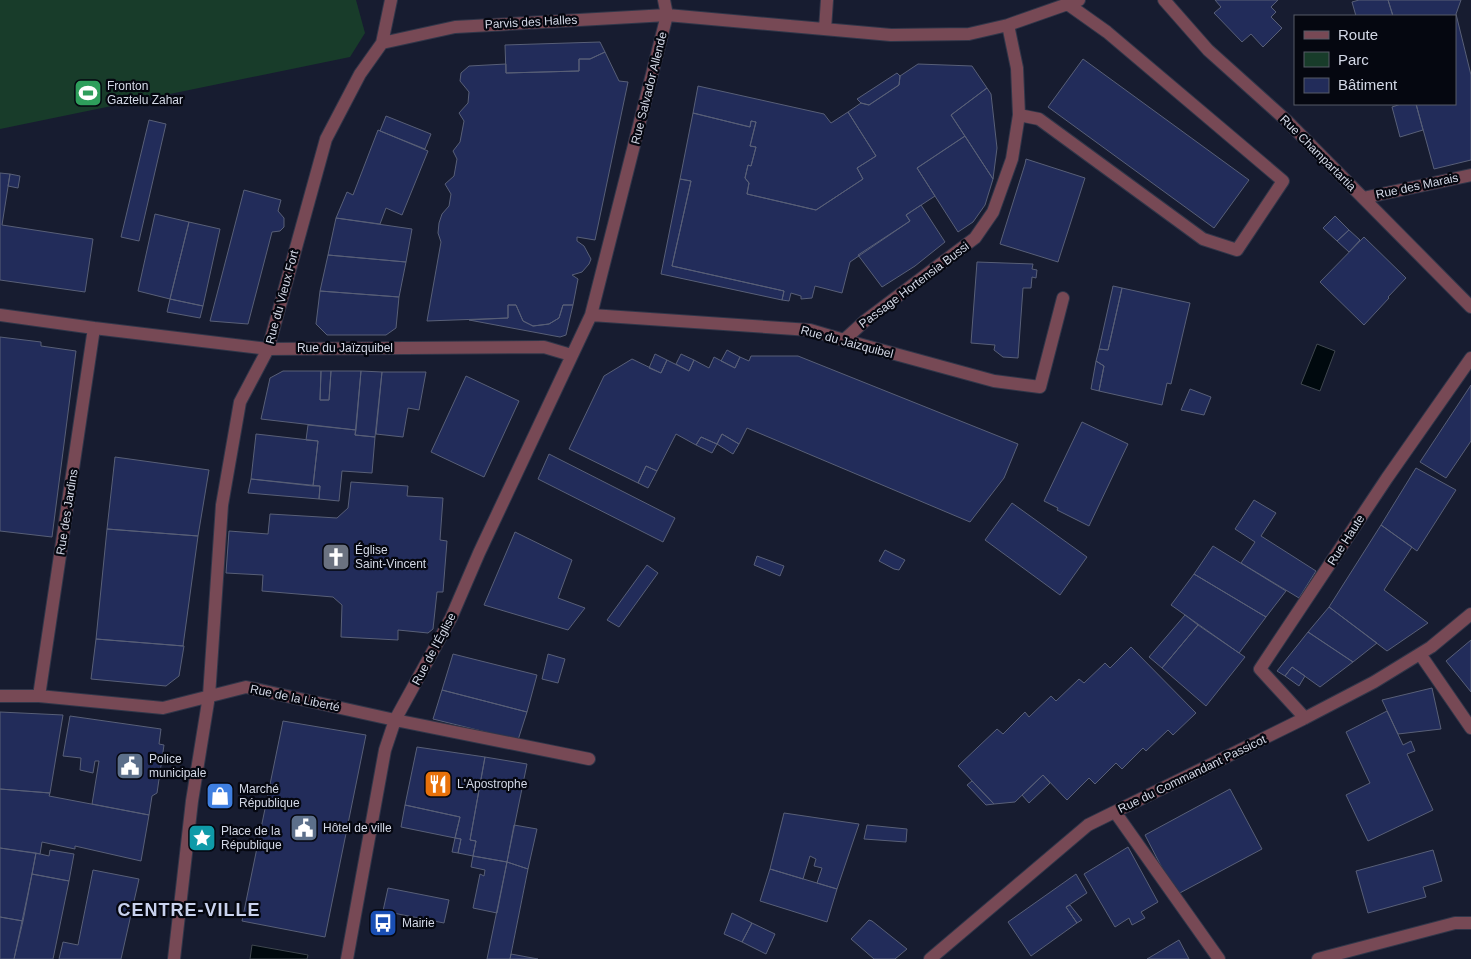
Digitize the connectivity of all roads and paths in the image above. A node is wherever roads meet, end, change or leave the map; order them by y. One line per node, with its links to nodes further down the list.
1 (392, 0): 9 (street, Rue du Vieux Fort)
2 (664, 0): 6 (street)
3 (828, 0): 8 (street)
4 (1164, 0): 12 (street, Rue Champartartia)
5 (1074, 2): 7 (street, Rue Salvador Allende); 10 (street)
6 (667, 15): 8 (street, Rue Salvador Allende); 9 (street, Parvis des Halles); 16 (street, Rue Salvador Allende)
7 (1008, 25): 8 (street, Rue Salvador Allende); 10 (street, Passage Hortensia Bussi)
8 (825, 29)
9 (382, 43): 19 (street, Rue du Vieux Fort)
10 (1019, 115): 18 (street, Passage Hortensia Bussi)
11 (1471, 175): 12 (street, Rue des Marais)
12 (1363, 198): 14 (street, Rue Champartartia)
13 (1062, 298): 18 (street, Rue du Jaizquibel)
14 (1471, 307)
15 (0, 314): 17 (street, Rue du Jaïzquibel)
16 (591, 315): 18 (street, Rue du Jaizquibel); 20 (street, Rue Salvador Allende)
17 (94, 328): 19 (street, Rue du Jaïzquibel); 25 (street, Rue des Jardins)
18 (844, 340)
19 (268, 349): 20 (street, Rue du Jaïzquibel); 26 (street, Rue du Vieux Fort)
20 (571, 355): 28 (street, Rue de l'Église)
21 (1471, 358): 27 (street, Rue Haute)
22 (1471, 614): 23 (street, Rue du Commandant Passicot)
23 (1420, 654): 27 (street, Rue du Commandant Passicot); 29 (street)
24 (0, 696): 25 (street, Rue de la Liberté)
25 (39, 696): 26 (street, Rue de la Liberté)
26 (208, 696): 28 (street, Rue de la Liberté); 33 (street)
27 (1305, 718): 31 (street, Rue du Commandant Passicot)
28 (395, 720): 30 (street, Rue de la Liberté); 34 (street, Rue de l'Église)
29 (1471, 728)
30 (589, 759)
31 (1115, 812): 35 (street, Rue du Commandant Passicot); 36 (street)
32 (1471, 923): 37 (street)
33 (174, 959)
34 (347, 959)
35 (930, 959)
36 (1219, 959)
37 (1318, 959)

